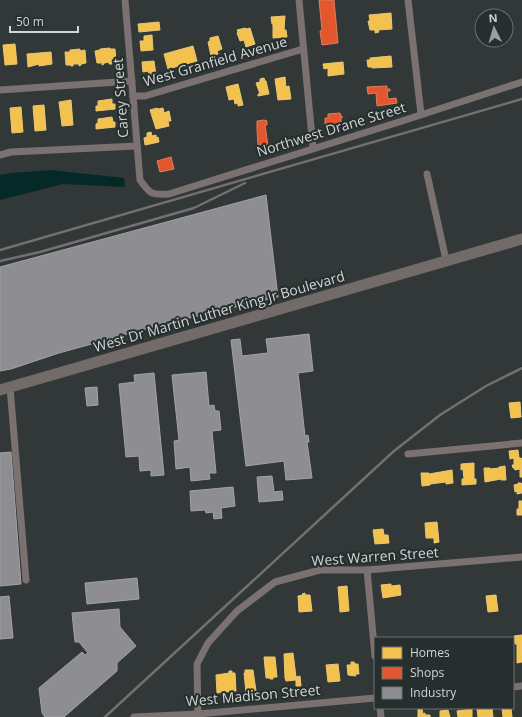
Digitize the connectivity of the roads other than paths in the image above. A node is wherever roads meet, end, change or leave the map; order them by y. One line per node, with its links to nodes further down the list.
1 (124, 0): 5 (street, Carey Street)
2 (298, 0): 4 (street)
3 (408, 0): 9 (street)
4 (303, 49): 8 (street, West Granfield Avenue); 11 (street)
5 (132, 81): 7 (street, West Granfield Avenue); 8 (street, Carey Street)
6 (522, 82): 9 (street, Northwest Drane Street)
7 (0, 90)
8 (133, 96): 10 (street, Carey Street)
9 (421, 114): 11 (street, Northwest Drane Street)
10 (137, 146): 12 (street); 14 (street, Carey Street)
11 (313, 148): 14 (street, Northwest Drane Street)
12 (0, 156)
13 (427, 174): 16 (street)
14 (148, 191)
15 (522, 239): 16 (street, West Dr Martin Luther King Jr Boulevard)
16 (446, 260): 17 (street, West Dr Martin Luther King Jr Boulevard)
17 (5, 388): 22 (street)
18 (522, 443): 19 (street)
19 (408, 454)
20 (522, 557): 21 (street, West Warren Street)
21 (367, 570): 23 (street); 25 (street, West Warren Street)
22 (26, 580)
23 (374, 645)
24 (374, 698): 25 (street, West Madison Street)
25 (198, 715): 26 (street, West Madison Street)
26 (134, 717)

